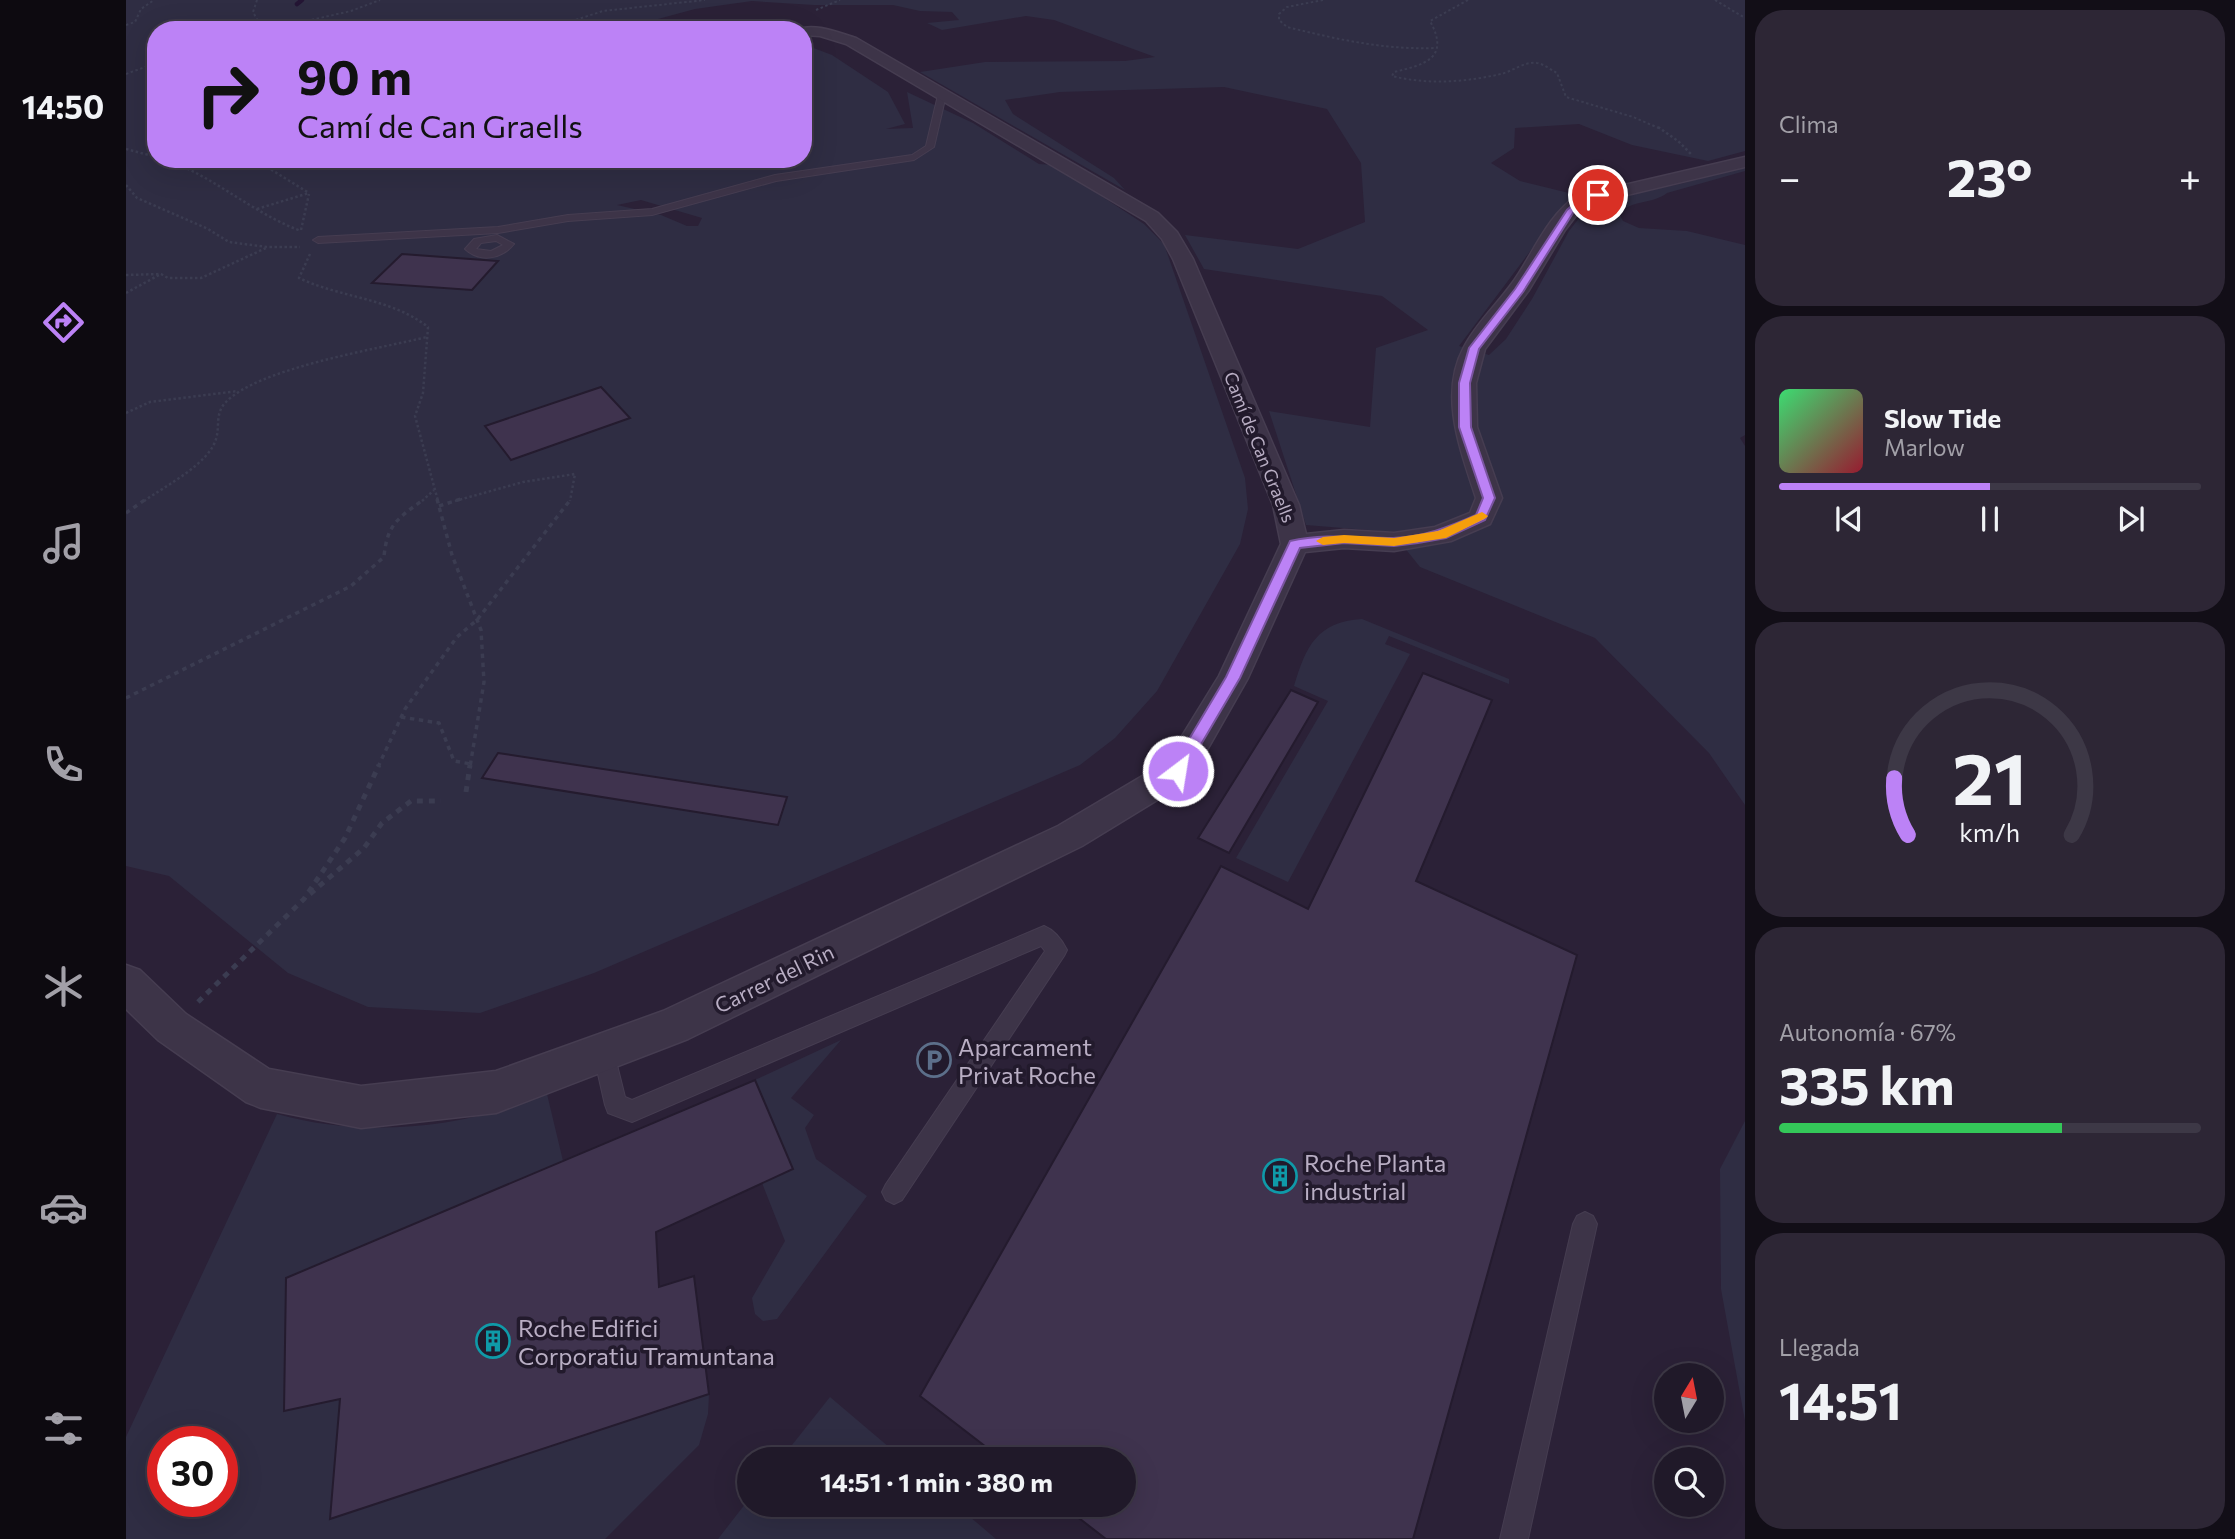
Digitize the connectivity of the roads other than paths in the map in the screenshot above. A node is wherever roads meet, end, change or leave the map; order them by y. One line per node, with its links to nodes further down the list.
1 (812, 32): 2 (street, Camí de Can Graells)
2 (942, 95): 4 (lane); 7 (street, Camí de Can Graells)
3 (1745, 162): 7 (street, Camí de Can Graells)
4 (546, 222): 5 (lane); 6 (lane)
5 (317, 240)
6 (507, 241)
7 (1295, 544): 9 (street, Carrer del Rin)
8 (126, 983): 9 (street, Carrer del Rin)
9 (604, 1052): 10 (lane)
10 (894, 1192)
11 (1584, 1224): 12 (lane)
12 (1514, 1539)

